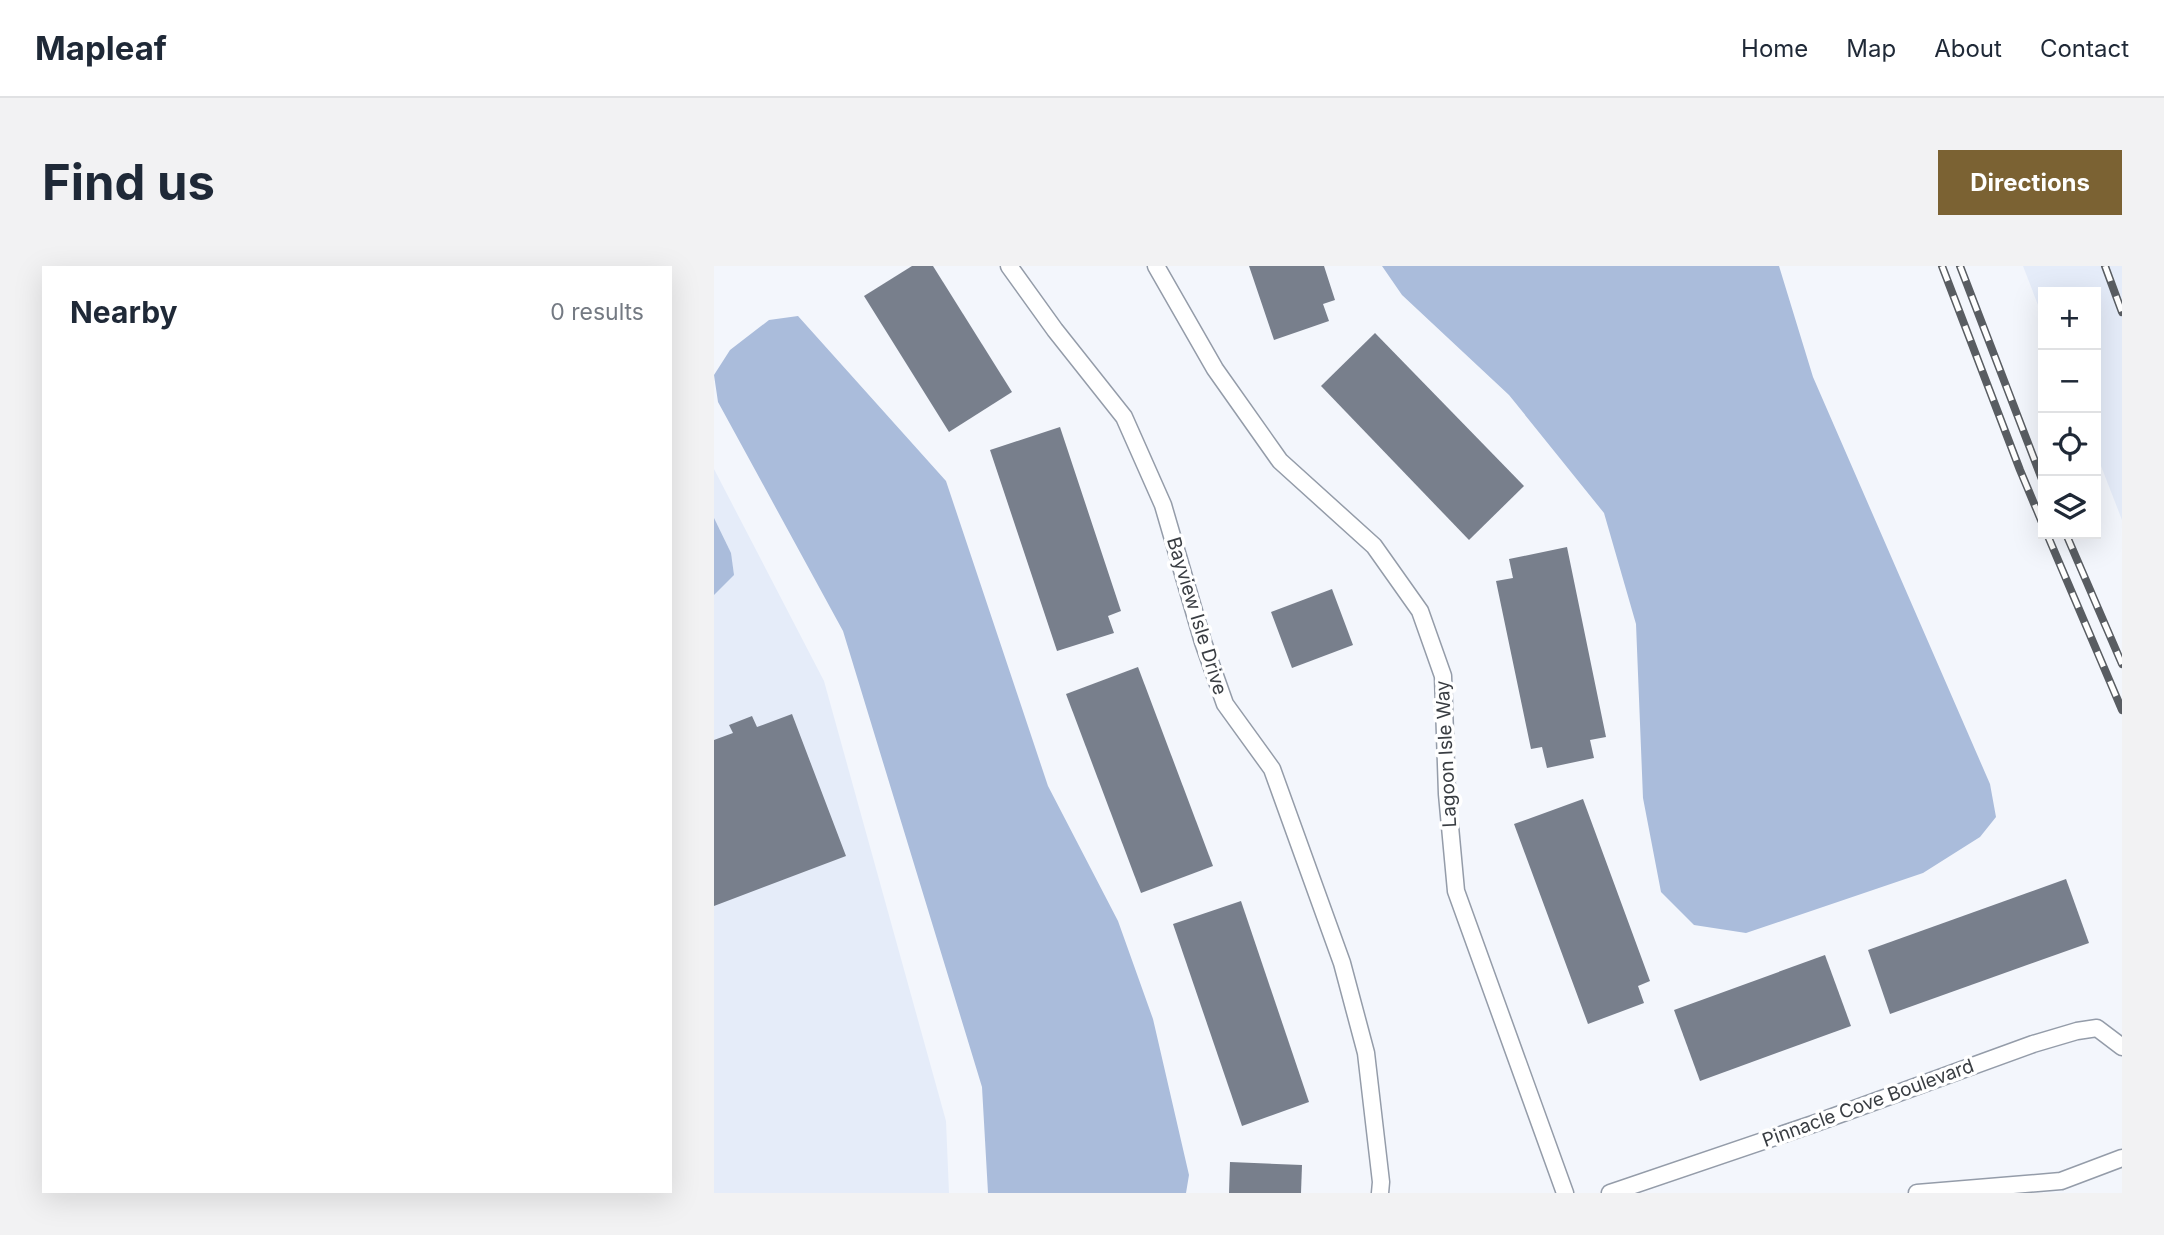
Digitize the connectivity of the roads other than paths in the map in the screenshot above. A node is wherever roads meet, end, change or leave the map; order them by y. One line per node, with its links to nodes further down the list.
1 (1009, 266): 5 (lane, Bayview Isle Drive)
2 (1156, 266): 6 (lane, Lagoon Isle Way)
3 (2122, 1047): 7 (lane, Pinnacle Cove Boulevard)
4 (2122, 1158): 8 (lane)
5 (1380, 1193)
6 (1565, 1193)
7 (1610, 1193)
8 (1917, 1193)

